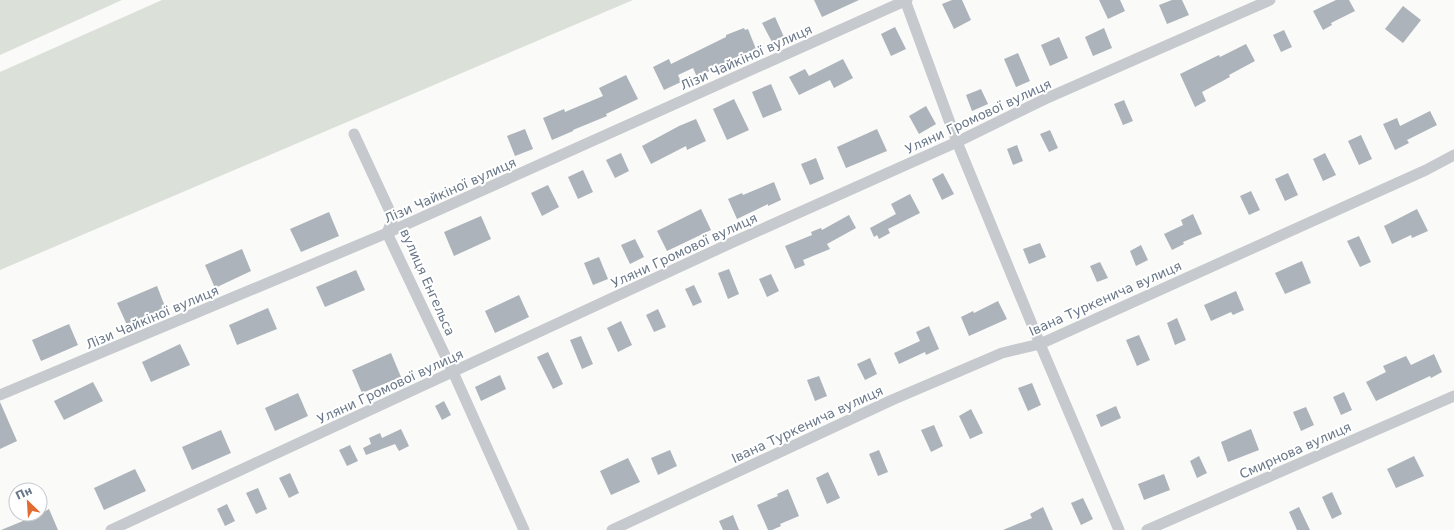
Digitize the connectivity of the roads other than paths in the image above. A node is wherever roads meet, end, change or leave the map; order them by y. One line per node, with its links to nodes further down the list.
1 (905, 0): 4 (street); 6 (street, Лізи Чайкіної вулиця)
2 (1270, 0): 4 (street, Уляни Громової вулиця)
3 (354, 134): 6 (street, вулиця Енгельса)
4 (957, 142): 7 (street); 8 (street, Уляни Громової вулиця)
5 (1454, 155): 7 (street, Івана Туркенича вулиця)
6 (388, 233): 8 (street, вулиця Енгельса); 9 (street, Лізи Чайкіної вулиця)
7 (1040, 344): 13 (street, Івана Туркенича вулиця); 14 (street)
8 (453, 372): 11 (street, Уляни Громової вулиця); 12 (street, вулиця Енгельса)
9 (0, 396)
10 (1454, 396): 15 (street, Смирнова вулиця)
11 (111, 530)
12 (524, 530)
13 (612, 530)
14 (1119, 530)
15 (1147, 530)

